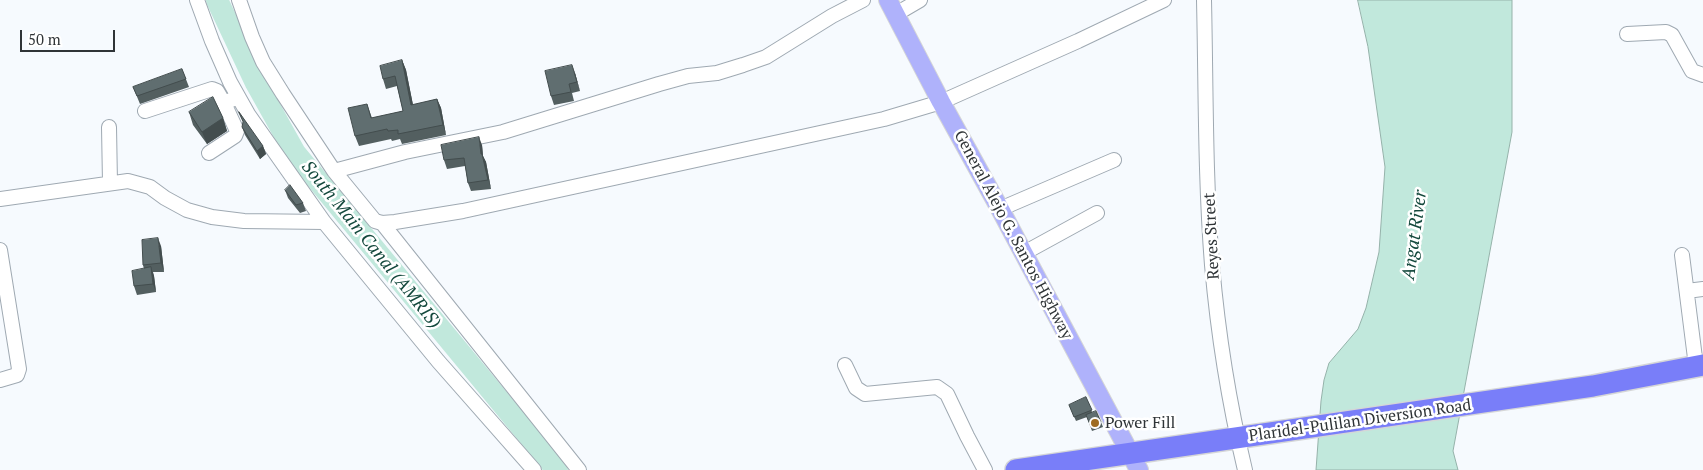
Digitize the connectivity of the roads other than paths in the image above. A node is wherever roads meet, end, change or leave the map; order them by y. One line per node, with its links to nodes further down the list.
1 (197, 0): 10 (street)
2 (239, 0): 17 (street)
3 (863, 0): 17 (street)
4 (920, 0): 7 (street)
5 (1204, 0): 32 (street, Reyes Street)
6 (1155, 2): 11 (street)
7 (892, 7): 11 (main road, General Alejo G. Santos Highway)
8 (1627, 34): 9 (street)
9 (1703, 75)
10 (238, 96): 12 (street); 22 (street)
11 (941, 102): 20 (main road, General Alejo G. Santos Highway); 23 (street)
12 (224, 103): 13 (street); 15 (street)
13 (145, 112)
14 (109, 128): 18 (street)
15 (209, 154)
16 (1114, 160): 20 (street)
17 (334, 171): 23 (street)
18 (110, 183): 19 (street); 22 (street)
19 (0, 199)
20 (1000, 209): 25 (main road, General Alejo G. Santos Highway)
21 (1097, 214): 25 (street)
22 (324, 222): 34 (street)
23 (382, 223): 35 (street)
24 (0, 250): 31 (street)
25 (1024, 253): 33 (main road, General Alejo G. Santos Highway)
26 (1682, 255): 28 (street)
27 (1703, 289): 28 (street)
28 (1687, 292): 30 (street)
29 (845, 365): 36 (street)
30 (1699, 365): 32 (highway, Plaridel-Pulilan Diversion Road)
31 (0, 380)
32 (1238, 439): 33 (highway, Plaridel-Pulilan Diversion Road); 38 (street, Reyes Street)
33 (1134, 462): 37 (highway, Plaridel-Pulilan Diversion Road)
34 (534, 470)
35 (579, 470)
36 (985, 470)
37 (1016, 470)
38 (1245, 470)

